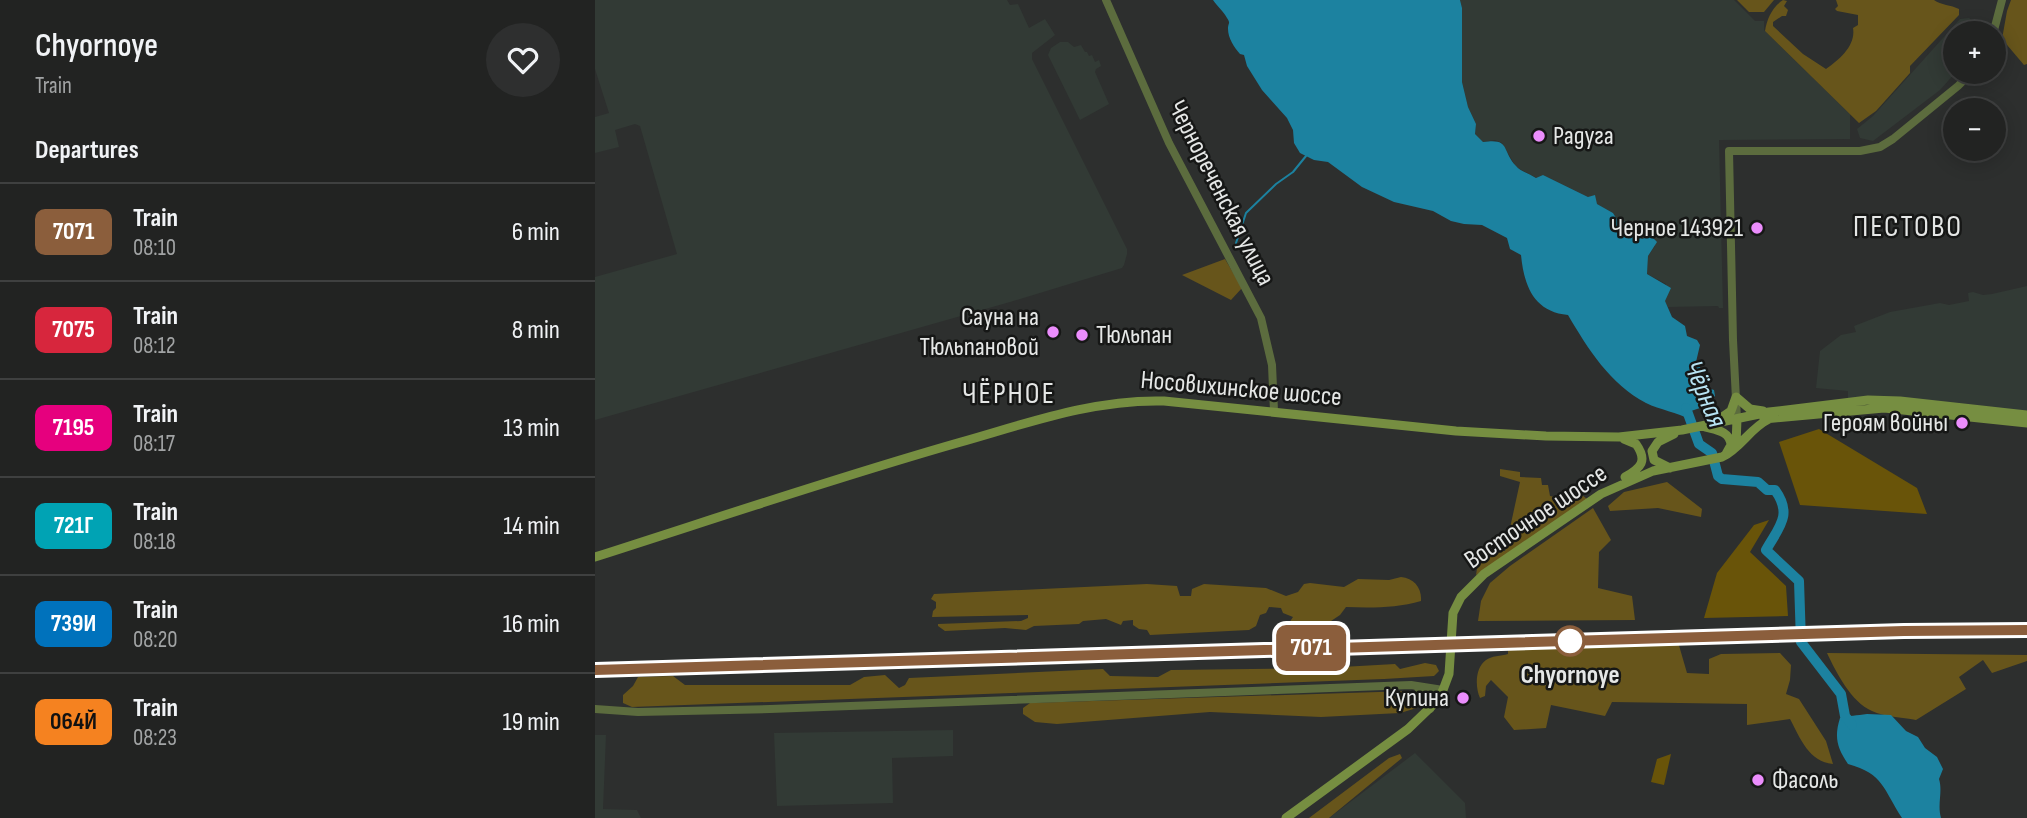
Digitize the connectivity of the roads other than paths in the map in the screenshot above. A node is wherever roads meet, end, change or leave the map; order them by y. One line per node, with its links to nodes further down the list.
1 (1106, 0): 6 (street, Чернореченская улица)
2 (2002, 0): 3 (street)
3 (1996, 21)
4 (1960, 84): 5 (street)
5 (1736, 397): 7 (main road); 9 (street); 11 (main road)
6 (1275, 411): 13 (main road, Носовихинское шоссе); 18 (main road, Носовихинское шоссе)
7 (1769, 415): 8 (main road); 9 (main road, Носовихинское шоссе); 10 (main road); 14 (main road, Восточное шоссе)
8 (2027, 415)
9 (1737, 419): 11 (main road, Носовихинское шоссе); 14 (main road)
10 (2027, 423)
11 (1703, 426): 12 (main road, Носовихинское шоссе); 15 (main road)
12 (1682, 430): 13 (main road, Носовихинское шоссе); 16 (main road)
13 (1619, 437): 17 (main road)
14 (1736, 447): 15 (main road, Восточное шоссе)
15 (1721, 457): 16 (main road, Восточное шоссе)
16 (1670, 468): 17 (main road, Восточное шоссе)
17 (1601, 494): 20 (main road, Восточное шоссе)
18 (595, 557)
19 (1411, 685): 20 (street); 21 (street); 22 (street)
20 (1443, 690): 22 (main road, Восточное шоссе)
21 (595, 709)
22 (1430, 709): 23 (main road, Восточное шоссе)
23 (1286, 818)

